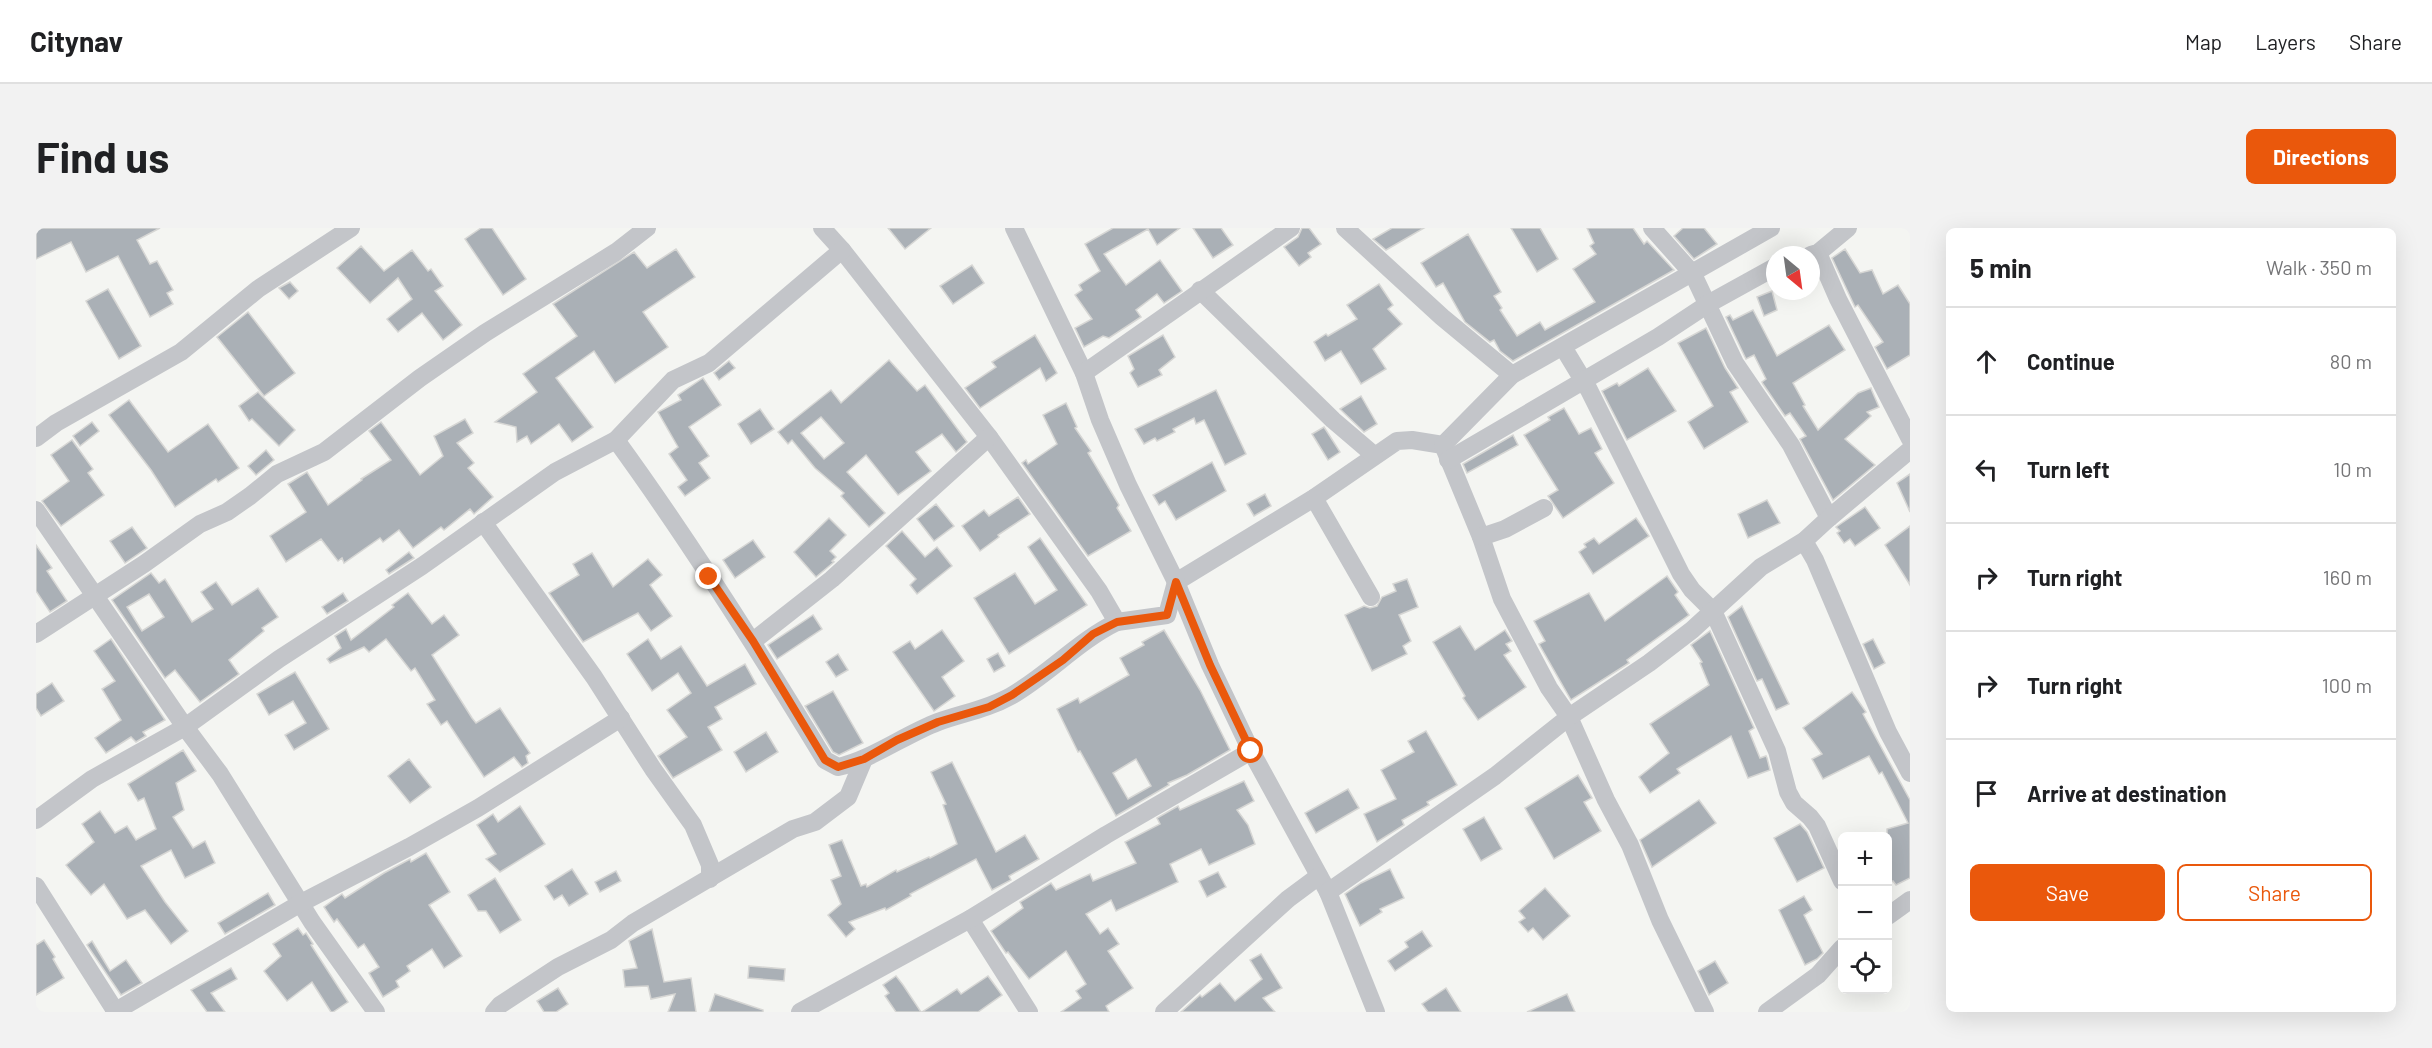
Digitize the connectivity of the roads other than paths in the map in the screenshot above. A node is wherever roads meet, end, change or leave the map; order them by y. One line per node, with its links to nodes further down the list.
1 (351, 228): 22 (street)
2 (647, 228): 36 (street)
3 (822, 228): 10 (street)
4 (1014, 228): 18 (street)
5 (1291, 228): 15 (street)
6 (1345, 228): 19 (street)
7 (1652, 228): 14 (street)
8 (1772, 228): 14 (street)
9 (1848, 228): 11 (street)
10 (842, 250): 21 (street); 24 (street)
11 (1820, 250)
12 (1820, 264): 23 (street)
13 (1766, 272): 16 (street)
14 (1693, 274): 16 (street); 17 (street)
15 (1200, 290): 18 (street); 27 (street)
16 (1708, 304): 20 (street); 31 (street)
17 (1563, 347): 19 (street); 20 (street)
18 (1084, 373): 35 (street)
19 (1512, 375): 26 (street)
20 (1583, 380): 26 (street); 38 (street)
21 (989, 437): 39 (street); 41 (street)
22 (36, 438)
23 (1910, 439)
24 (616, 440): 32 (street); 41 (street)
25 (1910, 450): 31 (street)
26 (1446, 452): 27 (street); 33 (street)
27 (1374, 455): 28 (street)
28 (1314, 498): 35 (street); 37 (street)
29 (1544, 508): 33 (street)
30 (36, 510): 36 (street)
31 (1829, 518): 34 (street)
32 (483, 522): 43 (street); 44 (street)
33 (1481, 537): 42 (street)
34 (1804, 542): 38 (street); 47 (street)
35 (1176, 582): 39 (street); 45 (street)
36 (95, 595): 40 (street); 44 (street)
37 (1371, 597)
38 (1713, 611): 42 (street); 49 (street)
39 (1117, 622): 46 (street)
40 (36, 634)
41 (753, 641): 46 (street)
42 (1569, 717): 51 (street); 65 (street)
43 (621, 718): 50 (street); 54 (street)
44 (185, 727): 48 (street); 54 (street)
45 (1251, 751): 51 (street); 56 (street)
46 (864, 759): 50 (street)
47 (1910, 773)
48 (36, 820)
49 (1838, 872)
50 (710, 879): 60 (street)
51 (1323, 884): 63 (street); 64 (street)
52 (36, 886): 58 (street)
53 (1910, 900): 55 (street)
54 (301, 903): 58 (street); 59 (street)
55 (1892, 913)
56 (970, 919): 61 (street); 62 (street)
57 (1838, 952): 66 (street)
58 (116, 1012)
59 (376, 1012)
60 (494, 1012)
61 (800, 1012)
62 (1029, 1012)
63 (1164, 1012)
64 (1376, 1012)
65 (1705, 1012)
66 (1767, 1012)

